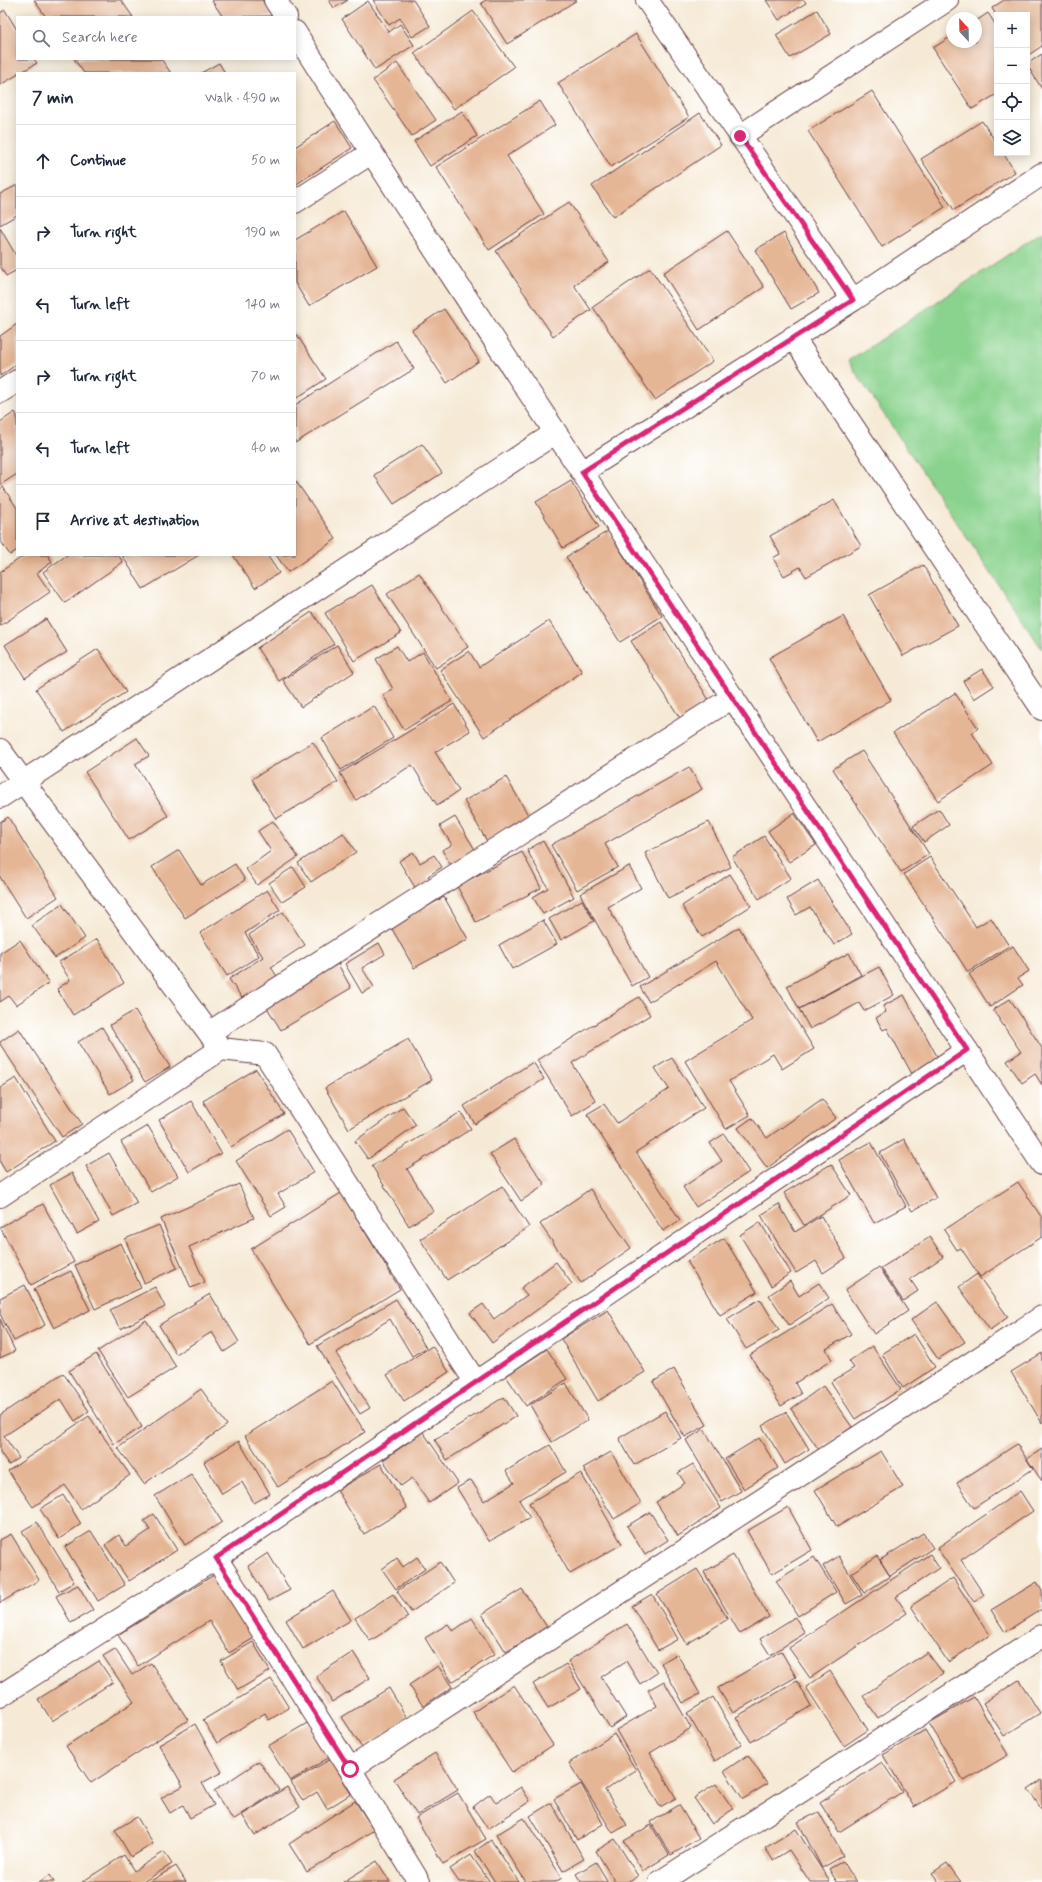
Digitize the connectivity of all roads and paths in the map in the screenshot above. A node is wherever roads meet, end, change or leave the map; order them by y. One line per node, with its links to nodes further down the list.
1 (275, 0): 4 (street)
2 (647, 0): 6 (street)
3 (947, 0): 6 (street)
4 (285, 16)
5 (296, 34): 7 (street)
6 (740, 136): 10 (street)
7 (370, 153): 9 (street); 14 (street)
8 (1042, 174): 10 (street)
9 (296, 201)
10 (853, 300): 11 (street)
11 (794, 337): 15 (street); 17 (street)
12 (16, 382): 13 (street)
13 (0, 392)
14 (555, 433): 15 (street); 19 (street)
15 (582, 472): 16 (street)
16 (733, 698): 21 (street); 22 (street)
17 (1042, 710)
18 (0, 750): 19 (street)
19 (22, 782): 20 (street); 21 (street)
20 (0, 797)
21 (216, 1041): 24 (street); 26 (street)
22 (967, 1050): 23 (street); 26 (street)
23 (1042, 1164)
24 (0, 1196)
25 (1042, 1317): 30 (street)
26 (476, 1383): 27 (street)
27 (216, 1558): 29 (street); 30 (street)
28 (1042, 1636): 32 (street)
29 (0, 1696)
30 (350, 1769): 31 (street)
31 (419, 1882)
32 (660, 1882)

